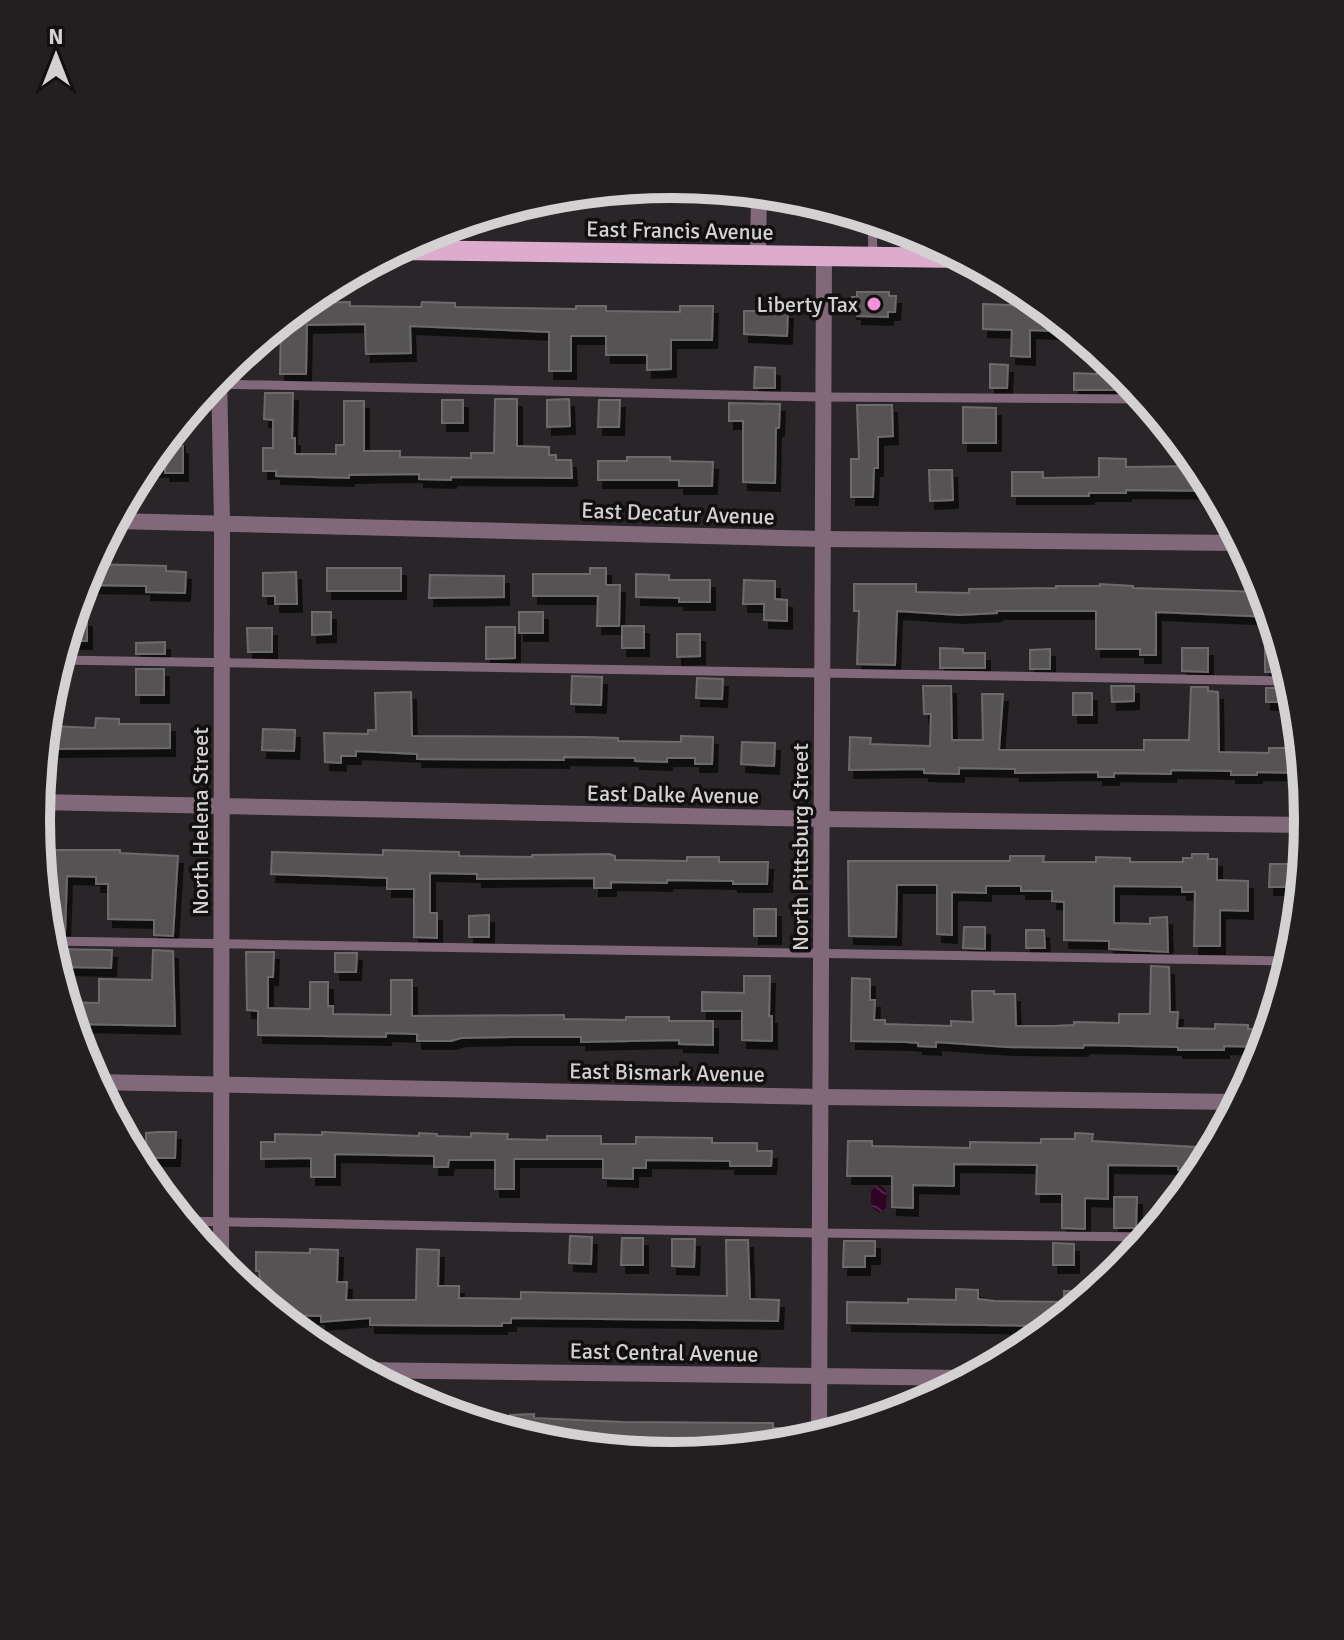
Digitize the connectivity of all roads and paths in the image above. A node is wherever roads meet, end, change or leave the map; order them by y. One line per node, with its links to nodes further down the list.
1 (759, 204): 4 (street)
2 (872, 231): 6 (lane)
3 (422, 250): 4 (main road, East Francis Avenue)
4 (758, 255): 5 (main road, East Francis Avenue)
5 (824, 257): 6 (main road, East Francis Avenue); 10 (street, North Pittsburg Street)
6 (873, 257): 7 (main road, East Francis Avenue)
7 (938, 258)
8 (232, 380): 10 (lane)
9 (218, 395): 13 (street, North Helena Street)
10 (822, 397): 11 (lane); 14 (street, North Pittsburg Street)
11 (1130, 399)
12 (127, 521): 13 (street, East Decatur Avenue)
13 (222, 523): 14 (street, East Decatur Avenue); 17 (street, North Helena Street)
14 (822, 539): 15 (street, East Decatur Avenue); 18 (street, North Pittsburg Street)
15 (1229, 543)
16 (71, 660): 17 (lane)
17 (222, 664): 18 (lane); 21 (street, North Helena Street)
18 (820, 675): 19 (lane); 22 (street, North Pittsburg Street)
19 (1278, 681)
20 (50, 802): 21 (street, East Dalke Avenue)
21 (222, 806): 22 (street, East Dalke Avenue); 25 (street, North Helena Street)
22 (823, 819): 23 (street, East Dalke Avenue); 26 (street, North Pittsburg Street)
23 (1294, 825)
24 (62, 941): 25 (lane)
25 (222, 946): 26 (lane); 29 (street, North Helena Street)
26 (822, 955): 27 (lane); 30 (street, North Pittsburg Street)
27 (1278, 961)
28 (108, 1082): 29 (street, East Bismark Avenue)
29 (222, 1084): 30 (street, East Bismark Avenue); 33 (street, North Helena Street)
30 (822, 1097): 31 (street, East Bismark Avenue); 34 (street, North Pittsburg Street)
31 (1226, 1102)
32 (197, 1221): 33 (lane)
33 (221, 1222): 34 (lane); 36 (street, North Helena Street)
34 (820, 1233): 35 (lane); 38 (street, North Pittsburg Street)
35 (1134, 1237)
36 (221, 1248)
37 (383, 1370): 38 (street, East Central Avenue)
38 (820, 1377): 39 (street, East Central Avenue); 40 (street, North Pittsburg Street)
39 (947, 1378)
40 (819, 1424)

